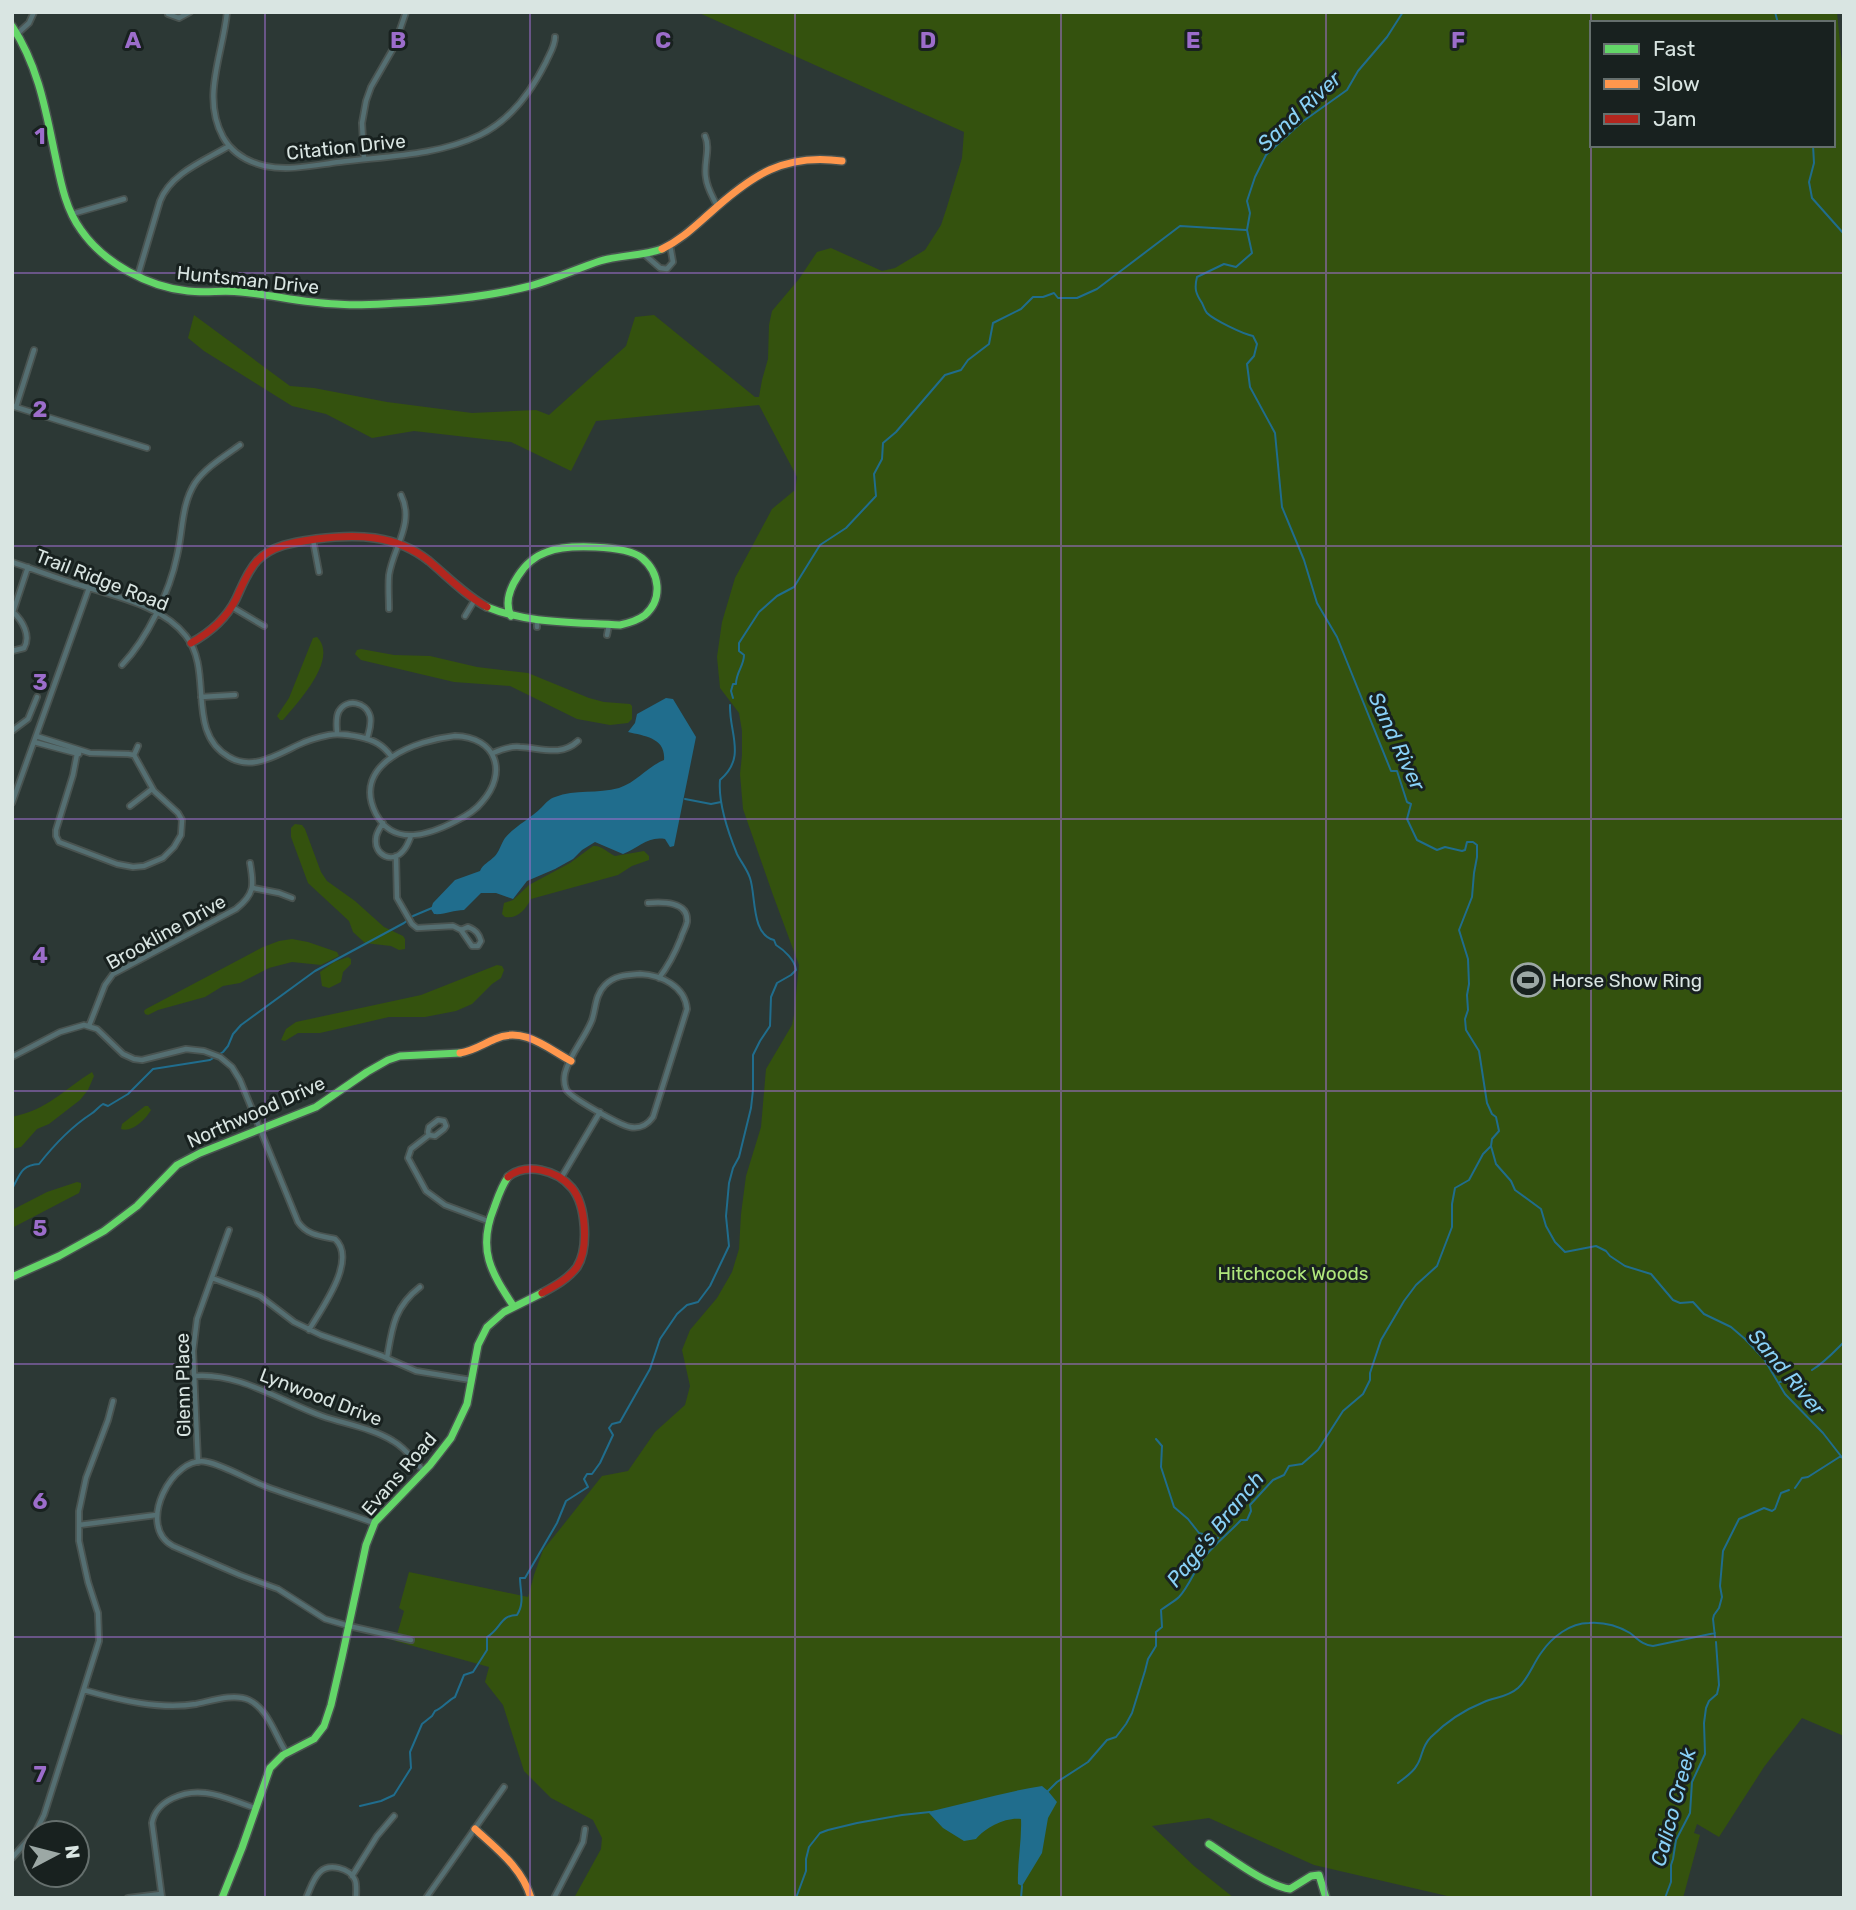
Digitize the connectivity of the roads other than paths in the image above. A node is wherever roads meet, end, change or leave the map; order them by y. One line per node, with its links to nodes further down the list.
1 (34, 12): 7 (street)
2 (190, 12): 5 (street)
3 (227, 12): 10 (street)
4 (406, 12): 11 (street)
5 (168, 14)
6 (12, 26): 7 (street, Huntsman Drive)
7 (18, 33): 15 (street, Huntsman Drive)
8 (555, 37): 11 (street, Citation Drive)
9 (705, 136): 14 (street)
10 (229, 146): 11 (street, Citation Drive); 18 (street)
11 (364, 160)
12 (842, 161): 14 (street, Huntsman Drive)
13 (124, 200): 15 (street)
14 (717, 206): 16 (street, Huntsman Drive)
15 (71, 214): 18 (street, Huntsman Drive)
16 (670, 245): 17 (street, Huntsman Drive); 17 (street, Huntsman Drive)
17 (641, 253): 18 (street, Huntsman Drive)
18 (138, 275)
19 (34, 350): 20 (street)
20 (14, 407): 22 (street)
21 (240, 445): 34 (street)
22 (147, 448)
23 (401, 495): 25 (street)
24 (313, 540): 25 (street); 28 (street); 31 (street)
25 (399, 543): 30 (street); 32 (street)
26 (12, 562): 27 (street, Trail Ridge Road)
27 (28, 568): 29 (street, Trail Ridge Road); 33 (street)
28 (319, 572)
29 (89, 588): 34 (street, Trail Ridge Road); 48 (street)
30 (474, 601): 35 (street); 36 (street)
31 (232, 607): 38 (street); 40 (street)
32 (389, 609)
33 (13, 612): 41 (street)
34 (156, 612): 40 (street, Trail Ridge Road); 42 (street)
35 (465, 616)
36 (511, 616): 37 (street); 37 (street)
37 (609, 625): 39 (street)
38 (264, 626)
39 (607, 635)
40 (191, 643): 45 (street)
41 (12, 651)
42 (122, 665)
43 (235, 695): 45 (street)
44 (37, 697): 46 (street)
45 (201, 697): 47 (street)
46 (12, 731)
47 (337, 734): 49 (street); 49 (street)
48 (35, 739): 52 (street); 54 (street); 58 (street)
49 (367, 739): 56 (street)
50 (578, 741): 53 (street)
51 (138, 746): 55 (street)
52 (90, 753): 54 (street); 55 (street)
53 (493, 753): 56 (street); 61 (street)
54 (77, 754): 57 (street)
55 (134, 755): 57 (street)
56 (391, 756): 60 (street)
57 (152, 789): 59 (street)
58 (12, 803)
59 (130, 806)
60 (383, 823): 61 (street); 62 (street)
61 (411, 836): 62 (street)
62 (396, 856): 67 (street)
63 (250, 863): 64 (street)
64 (253, 888): 65 (street); 69 (street, Brookline Drive)
65 (292, 898)
66 (648, 903): 68 (street)
67 (461, 930): 67 (street)
68 (659, 978): 71 (street); 72 (street)
69 (89, 1026): 70 (street); 73 (street)
70 (12, 1057)
71 (570, 1061): 72 (street); 73 (street, Northwood Drive)
72 (600, 1112): 75 (street)
73 (260, 1130): 78 (street, Northwood Drive); 82 (street)
74 (429, 1135): 76 (street)
75 (560, 1179): 76 (street); 81 (street, Evans Road)
76 (489, 1221): 81 (street)
77 (229, 1230): 79 (street, Glenn Place)
78 (12, 1277)
79 (212, 1278): 82 (street); 84 (street, Glenn Place)
80 (420, 1287): 83 (street)
81 (514, 1307): 85 (street, Evans Road)
82 (309, 1330): 83 (street)
83 (387, 1358): 85 (street)
84 (194, 1376): 87 (street, Glenn Place); 88 (street, Lynwood Drive)
85 (471, 1380): 88 (street, Evans Road)
86 (113, 1401): 91 (street)
87 (198, 1462): 89 (street); 90 (street)
88 (425, 1472): 90 (street, Evans Road)
89 (156, 1515): 91 (street); 92 (street)
90 (374, 1523): 92 (street, Evans Road)
91 (79, 1525): 94 (street)
92 (349, 1626): 93 (street); 95 (street, Evans Road)
93 (411, 1640)
94 (84, 1690): 95 (street); 102 (street)
95 (286, 1752): 97 (street, Evans Road)
96 (504, 1787): 99 (street)
97 (256, 1808): 104 (street); 106 (street, Evans Road)
98 (394, 1816): 103 (street)
99 (475, 1829): 109 (street); 110 (street)
100 (585, 1829): 111 (street)
101 (1209, 1844): 112 (street)
102 (12, 1858)
103 (352, 1876): 107 (street); 108 (street)
104 (161, 1896): 105 (street)
105 (128, 1898)
106 (222, 1898)
107 (306, 1898)
108 (356, 1898)
109 (426, 1898)
110 (531, 1898)
111 (554, 1898)
112 (1326, 1898)

